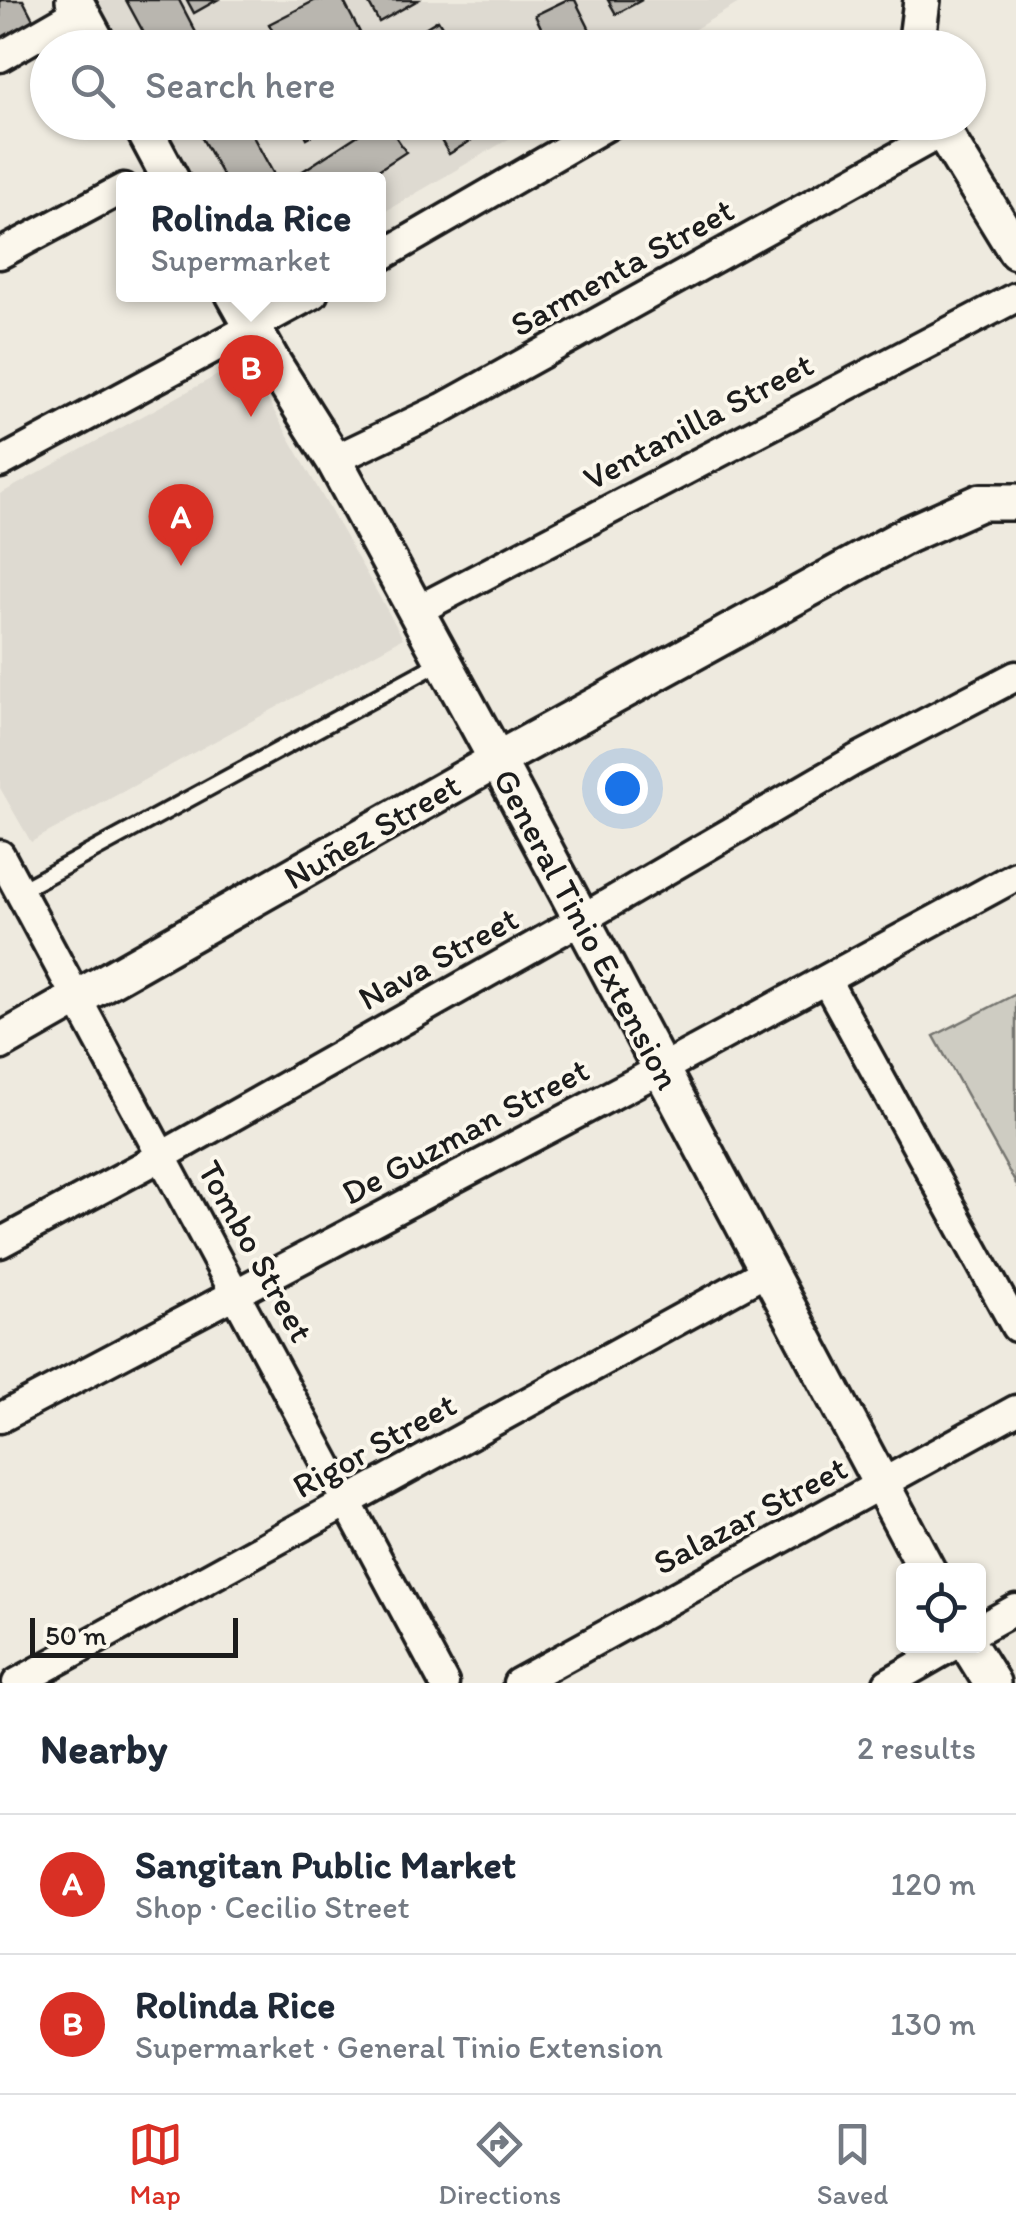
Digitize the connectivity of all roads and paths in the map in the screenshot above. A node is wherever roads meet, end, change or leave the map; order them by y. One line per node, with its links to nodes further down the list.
1 (922, 0): 5 (street)
2 (77, 5): 3 (street); 4 (street)
3 (40, 30)
4 (90, 30)
5 (918, 30)
6 (30, 37): 7 (street)
7 (0, 57)
8 (146, 140): 12 (street)
9 (582, 140): 15 (street)
10 (916, 140): 21 (street, Sarmenta Street)
11 (947, 140): 14 (street)
12 (157, 172)
13 (116, 192): 16 (street)
14 (1016, 251)
15 (386, 253)
16 (0, 254)
17 (1016, 298): 24 (street, Ventanilla Street)
18 (238, 302): 20 (street, General Tinio Extension)
19 (299, 302): 20 (street)
20 (253, 328): 21 (street, General Tinio Extension); 22 (street)
21 (334, 460): 24 (street, General Tinio Extension)
22 (0, 463)
23 (1016, 502): 27 (street, Nuñez Street)
24 (414, 612): 25 (street, General Tinio Extension)
25 (442, 661): 27 (street, General Tinio Extension); 30 (lane)
26 (1016, 676): 31 (street, Nava Street)
27 (497, 760): 31 (street, General Tinio Extension); 33 (street, Nuñez Street)
28 (0, 855): 30 (street, Tombo Street)
29 (1016, 876): 32 (street, De Guzman Street)
30 (19, 891): 33 (street, Tombo Street)
31 (582, 919): 35 (street, General Tinio Extension); 36 (street, Nava Street)
32 (826, 980): 35 (street, De Guzman Street); 40 (street)
33 (77, 1000): 34 (street, Nuñez Street); 36 (street, Tombo Street)
34 (0, 1042)
35 (663, 1068): 38 (street, General Tinio Extension); 39 (street, De Guzman Street)
36 (162, 1156): 37 (street, Nava Street); 39 (street, Tombo Street)
37 (0, 1243)
38 (766, 1270): 43 (street, General Tinio Extension); 44 (street, Rigor Street)
39 (237, 1294): 42 (street, De Guzman Street); 44 (street, Tombo Street)
40 (1016, 1327)
41 (1016, 1410): 43 (street, Salazar Street)
42 (0, 1418)
43 (881, 1486): 45 (street, General Tinio Extension); 52 (street, Salazar Street)
44 (349, 1502): 50 (street, Rigor Street); 51 (street, Tombo Street)
45 (923, 1563)
46 (1016, 1609): 47 (street)
47 (986, 1626)
48 (940, 1653): 53 (street)
49 (973, 1653): 54 (street)
50 (17, 1683)
51 (444, 1683)
52 (518, 1683)
53 (888, 1683)
54 (992, 1683)

